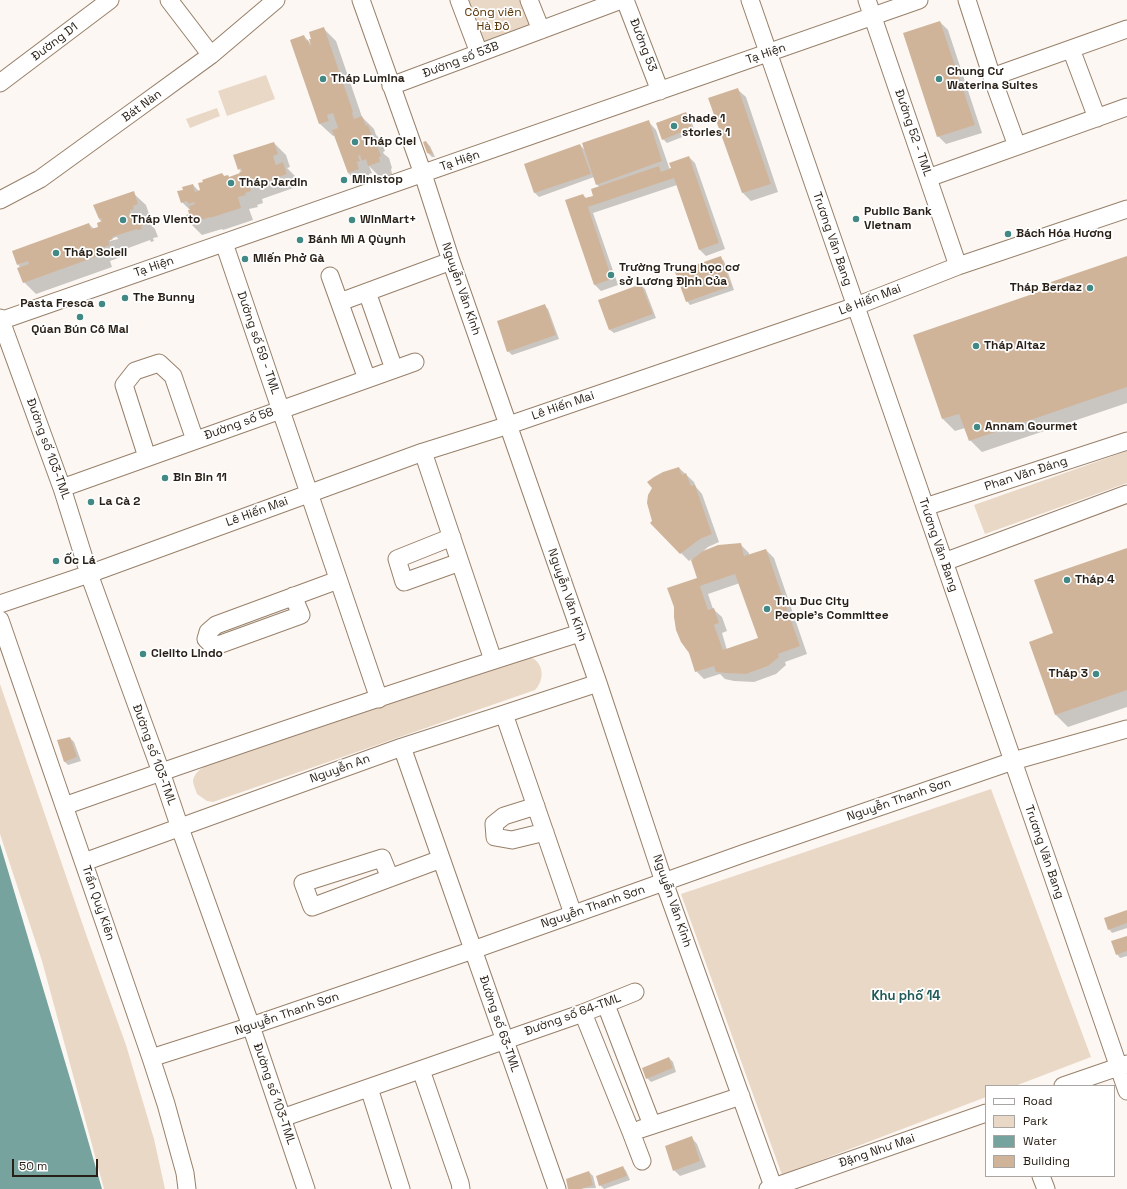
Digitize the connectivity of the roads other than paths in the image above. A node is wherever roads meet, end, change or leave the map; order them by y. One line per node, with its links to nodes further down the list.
1 (110, 0): 22 (street, Đường D1)
2 (169, 0): 18 (street)
3 (184, 0): 18 (street)
4 (276, 0): 18 (street, Bát Nàn)
5 (361, 0): 23 (street, Nguyễn Văn Kỉnh)
6 (459, 0): 19 (street)
7 (529, 0): 16 (street)
8 (622, 0): 16 (street, Đường số 53B)
9 (625, 0): 24 (street, Đường 53)
10 (750, 0): 20 (street, Trương Văn Bang)
11 (867, 0): 14 (street, Đường 52 - TML)
12 (919, 0): 14 (street, Tạ Hiện)
13 (967, 0): 21 (street)
14 (873, 16): 20 (street, Tạ Hiện); 29 (street, Đường 52 - TML)
15 (1127, 29): 17 (street)
16 (541, 30): 19 (street, Đường số 53B)
17 (1071, 49): 21 (street); 26 (street)
18 (215, 51): 30 (street, Bát Nàn)
19 (479, 53): 23 (street, Đường số 53B)
20 (768, 53): 24 (street, Tạ Hiện); 38 (street, Trương Văn Bang)
21 (992, 76): 27 (street)
22 (0, 84)
23 (391, 86): 28 (street, Nguyễn Văn Kỉnh)
24 (660, 91): 28 (street, Tạ Hiện)
25 (1127, 107): 26 (street)
26 (1097, 118): 27 (street)
27 (1017, 146): 29 (street)
28 (423, 174): 32 (street, Tạ Hiện); 33 (street, Nguyễn Văn Kỉnh)
29 (928, 178): 34 (street, Đường 52 - TML)
30 (0, 200)
31 (1127, 209): 34 (street, Lê Hiến Mai)
32 (224, 243): 39 (street, Tạ Hiện); 43 (street, Dường số 59 - TML)
33 (451, 261): 36 (street); 44 (street, Nguyễn Văn Kỉnh)
34 (958, 266): 38 (street, Lê Hiến Mai)
35 (330, 276): 37 (street)
36 (367, 292): 37 (street); 41 (street)
37 (340, 302): 42 (street)
38 (856, 306): 44 (street, Lê Hiến Mai); 52 (street, Trương Văn Bang)
39 (0, 320): 49 (street, Đường số 103-TML)
40 (415, 362): 41 (street, Đường số 58)
41 (394, 369): 42 (street, Đường số 58)
42 (367, 379): 43 (street, Đường số 58)
43 (281, 409): 45 (street, Đường số 58); 50 (street, Dường số 59 - TML)
44 (509, 425): 47 (street, Lê Hiến Mai); 61 (street, Nguyễn Văn Kỉnh)
45 (195, 440): 48 (street, Đường số 58); 48 (street)
46 (1127, 441): 52 (street, Phan Văn Đáng)
47 (423, 452): 50 (street, Lê Hiến Mai); 53 (street)
48 (148, 457): 49 (street, Đường số 58)
49 (62, 488): 56 (street, Đường số 103-TML)
50 (309, 493): 56 (street, Lê Hiến Mai); 57 (street, Dường số 59 - TML)
51 (1127, 494): 55 (street)
52 (925, 507): 55 (street, Trương Văn Bang)
53 (452, 537): 54 (street); 54 (street)
54 (460, 562): 62 (street)
55 (944, 562): 68 (street, Trương Văn Bang)
56 (89, 574): 59 (street, Lê Hiến Mai); 69 (street, Đường số 103-TML)
57 (338, 580): 58 (street); 64 (street, Dường số 59 - TML)
58 (293, 596): 58 (street)
59 (0, 604)
60 (0, 620): 70 (street, Trần Quý Kiên)
61 (580, 633): 62 (street); 63 (street, Nguyễn Văn Kỉnh)
62 (493, 660): 64 (street)
63 (598, 683): 65 (street, Nguyễn An); 77 (street, Nguyễn Văn Kỉnh)
64 (379, 699): 69 (street)
65 (504, 714): 67 (street, Nguyễn An); 71 (street)
66 (1126, 730): 68 (street, Nguyễn Thanh Sơn)
67 (402, 747): 72 (street, Nguyễn An); 74 (street, Đường số 63-TML)
68 (1013, 762): 77 (street, Nguyễn Thanh Sơn); 86 (street, Trương Văn Bang)
69 (161, 772): 70 (street); 72 (street, Đường số 103-TML)
70 (64, 806): 75 (street, Trần Quý Kiên)
71 (536, 806): 73 (street); 73 (street)
72 (180, 828): 75 (street, Nguyễn An); 83 (street, Đường số 103-TML)
73 (545, 832): 78 (street)
74 (441, 859): 76 (street); 79 (street, Đường số 63-TML)
75 (84, 862): 85 (street, Trần Quý Kiên)
76 (390, 878): 76 (street)
77 (664, 882): 78 (street, Nguyễn Thanh Sơn); 91 (street, Nguyễn Văn Kỉnh)
78 (573, 914): 79 (street, Nguyễn Thanh Sơn)
79 (473, 950): 83 (street, Nguyễn Thanh Sơn); 84 (street, Đường số 63-TML)
80 (635, 992): 81 (street, Đường số 64-TML)
81 (606, 1004): 82 (street, Đường số 64-TML); 94 (street)
82 (583, 1013): 84 (street, Đường số 64-TML); 95 (street)
83 (251, 1026): 85 (street, Nguyễn Thanh Sơn); 93 (street, Đường số 103-TML)
84 (505, 1040): 87 (street, Đường số 64-TML); 103 (street, Đường số 63-TML)
85 (152, 1058): 99 (street, Trần Quý Kiên)
86 (1123, 1065): 88 (street); 90 (street, Trương Văn Bang)
87 (421, 1070): 89 (street, Đường số 64-TML); 102 (street)
88 (1066, 1085)
89 (369, 1088): 93 (street, Đường số 64-TML); 101 (street)
90 (1127, 1091)
91 (741, 1096): 94 (street); 98 (street, Nguyễn Văn Kỉnh)
92 (985, 1113): 98 (street, Đặng Như Mai)
93 (282, 1118): 100 (street, Đường số 103-TML)
94 (652, 1125): 95 (street)
95 (631, 1132): 96 (street)
96 (642, 1161)
97 (1041, 1177): 104 (street)
98 (772, 1188)
99 (186, 1189)
100 (306, 1189)
101 (401, 1189)
102 (461, 1189)
103 (557, 1189)
104 (1046, 1189)

